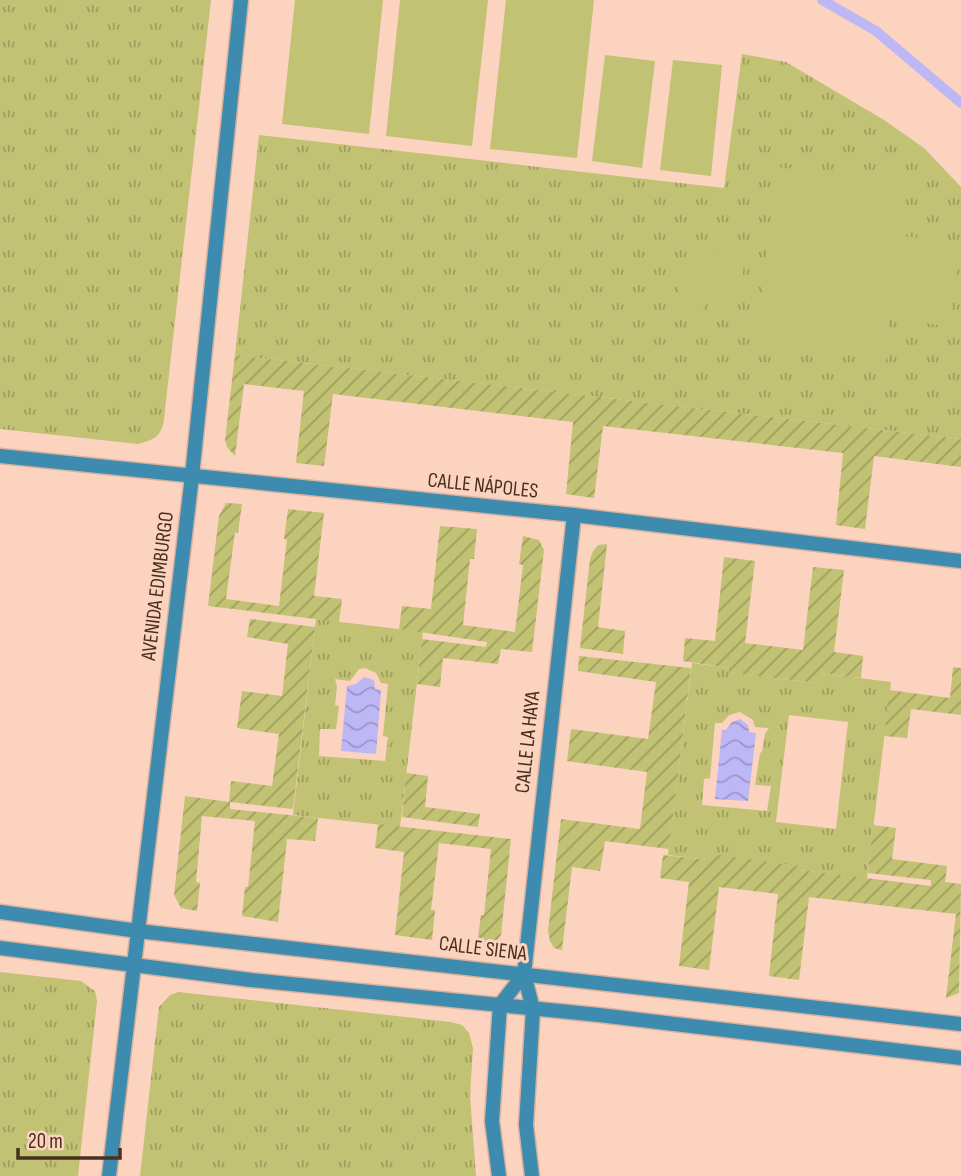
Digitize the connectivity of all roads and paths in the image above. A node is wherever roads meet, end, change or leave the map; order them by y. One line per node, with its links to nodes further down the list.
1 (241, 0): 3 (street, AVENIDA EDIMBURGO)
2 (0, 456): 3 (street, CALLE NÁPOLES)
3 (192, 476): 4 (street, CALLE NÁPOLES); 7 (street, AVENIDA EDIMBURGO)
4 (574, 515): 5 (street, CALLE NÁPOLES); 10 (street, CALLE LA HAYA)
5 (961, 561)
6 (0, 912): 7 (street, CALLE SIENA)
7 (138, 931): 9 (street, AVENIDA EDIMBURGO); 10 (street, CALLE SIENA)
8 (0, 948): 9 (street)
9 (134, 966): 11 (street); 15 (street, AVENIDA EDIMBURGO)
10 (524, 974): 11 (street); 12 (street, CALLE LA HAYA); 13 (street, CALLE SIENA)
11 (500, 1005): 12 (street); 16 (street)
12 (533, 1009): 14 (street); 17 (street, CALLE LA HAYA)
13 (961, 1024)
14 (961, 1058)
15 (109, 1176)
16 (499, 1176)
17 (532, 1176)

